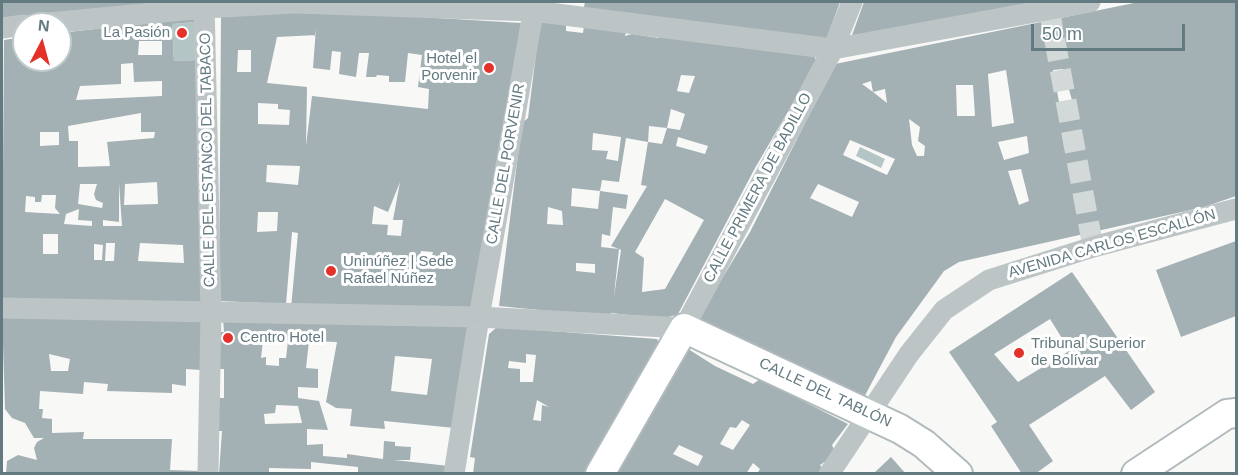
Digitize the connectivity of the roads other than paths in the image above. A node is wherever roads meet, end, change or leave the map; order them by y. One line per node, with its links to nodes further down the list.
1 (852, 2): 6 (street, CALLE PRIMERA DE BADILLO)
2 (1089, 2): 6 (street)
3 (204, 5): 4 (street); 5 (street); 9 (street, CALLE DEL ESTANCO DEL TABACO)
4 (534, 6): 6 (street); 10 (street, CALLE DEL PORVENIR)
5 (72, 20)
6 (832, 49): 11 (street, CALLE PRIMERA DE BADILLO)
7 (1236, 209): 13 (street, AVENIDA CARLOS ESCALLÓN)
8 (2, 308): 9 (street)
9 (211, 312): 10 (street); 14 (street, CALLE DEL ESTANCO DEL TABACO)
10 (479, 317): 11 (street); 15 (street, CALLE DEL PORVENIR)
11 (684, 328): 13 (street, CALLE DEL TABLÓN); 16 (street)
12 (1236, 413): 19 (street)
13 (871, 414): 17 (street, AVENIDA CARLOS ESCALLÓN); 18 (street, CALLE DEL TABLÓN)
14 (208, 474)
15 (454, 474)
16 (600, 474)
17 (829, 474)
18 (958, 474)
19 (1136, 474)

